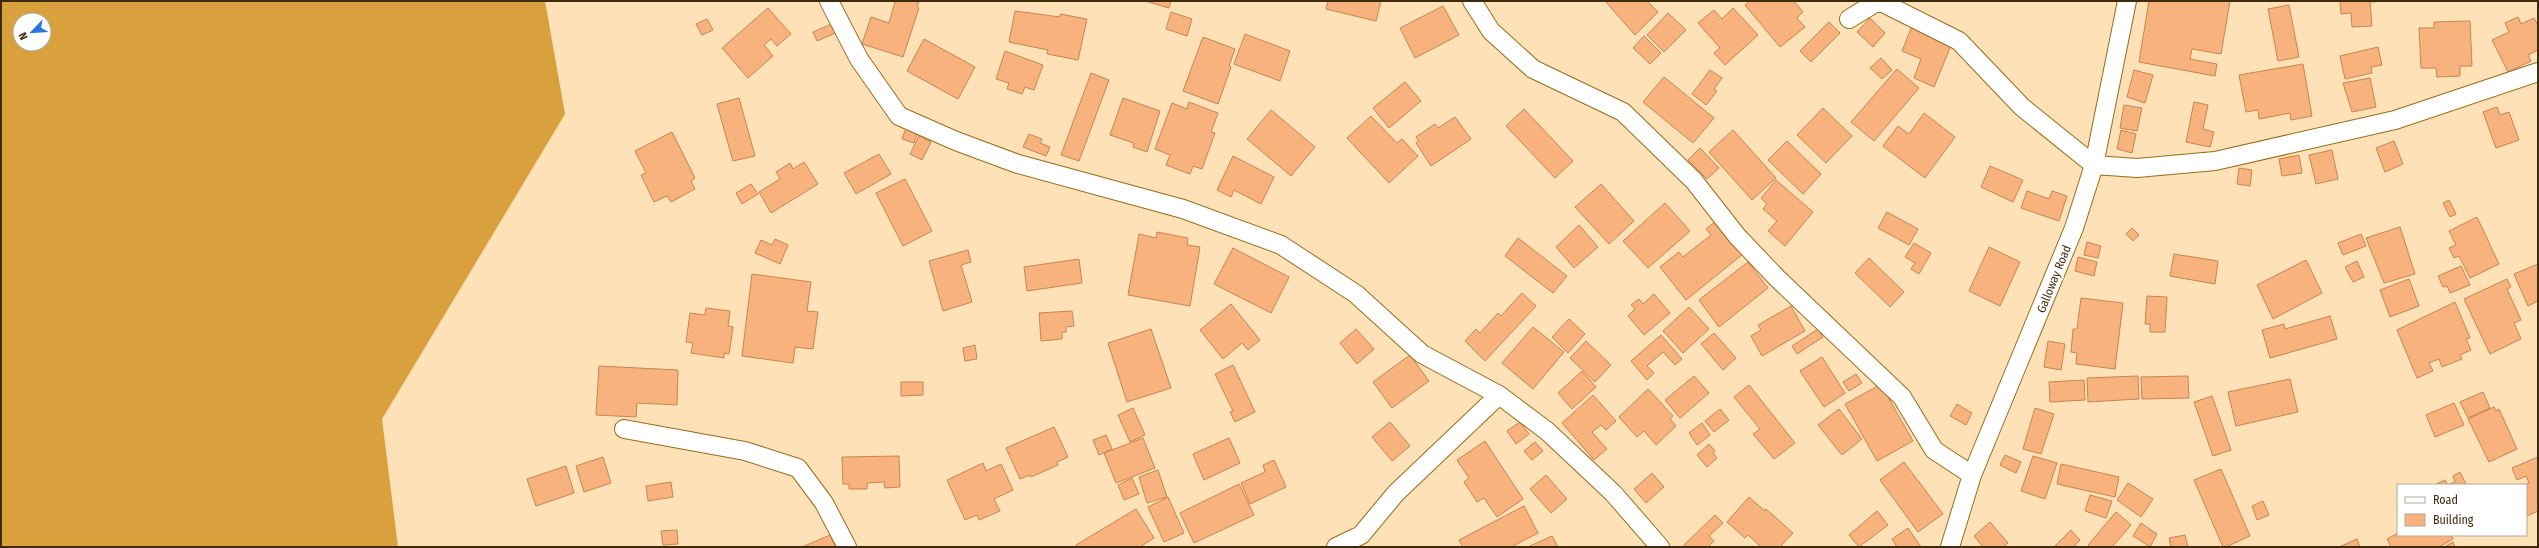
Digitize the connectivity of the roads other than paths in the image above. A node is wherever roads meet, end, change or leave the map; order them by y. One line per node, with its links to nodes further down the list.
1 (829, 1): 7 (street)
2 (1472, 1): 9 (street)
3 (2127, 1): 6 (street, Galloway Road)
4 (1849, 19): 6 (street)
5 (2538, 72): 6 (street)
6 (2094, 165): 9 (street, Galloway Road)
7 (1498, 394): 11 (street); 12 (street)
8 (624, 429): 10 (street)
9 (1972, 475): 13 (street, Galloway Road)
10 (847, 547)
11 (1336, 547)
12 (1660, 547)
13 (1950, 547)

